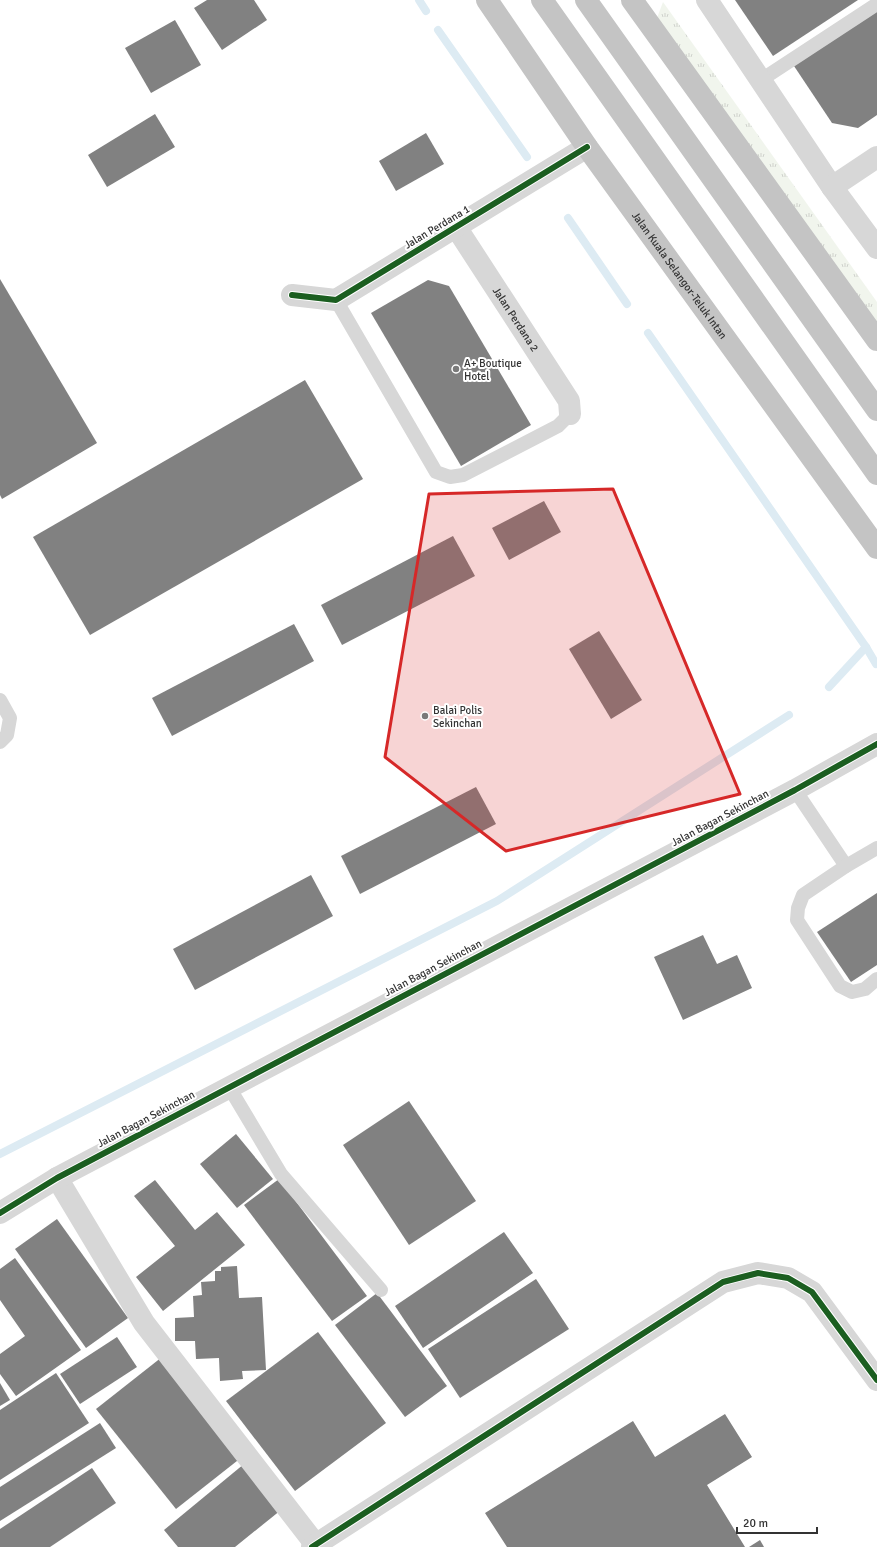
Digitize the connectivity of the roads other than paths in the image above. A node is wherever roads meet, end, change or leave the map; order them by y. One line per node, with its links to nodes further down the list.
1 (487, 0): 8 (highway, Jalan Kuala Selangor-Teluk Intan)
2 (542, 0): 18 (highway)
3 (586, 0): 16 (highway)
4 (632, 0): 15 (highway)
5 (707, 0): 7 (street)
6 (877, 4): 7 (lane)
7 (761, 80): 10 (street)
8 (586, 147): 11 (street, Jalan Perdana 1); 19 (highway, Jalan Kuala Selangor-Teluk Intan)
9 (877, 157): 10 (street)
10 (832, 187): 12 (street)
11 (456, 227): 14 (street, Jalan Perdana 1); 17 (street, Jalan Perdana 2)
12 (877, 248)
13 (292, 295): 14 (street)
14 (336, 300): 17 (lane)
15 (877, 340)
16 (877, 410)
17 (570, 414)
18 (877, 474)
19 (877, 548)
20 (0, 700): 21 (lane)
21 (0, 742)
22 (877, 744): 23 (street, Jalan Bagan Sekinchan)
23 (795, 790): 25 (lane); 27 (street, Jalan Bagan Sekinchan)
24 (877, 848): 25 (lane)
25 (846, 866): 26 (lane)
26 (877, 979)
27 (229, 1087): 28 (street, Jalan Bagan Sekinchan); 30 (lane)
28 (57, 1178): 29 (street, Jalan Bagan Sekinchan); 32 (street)
29 (0, 1213)
30 (381, 1290)
31 (877, 1380): 32 (street)
32 (314, 1546)

